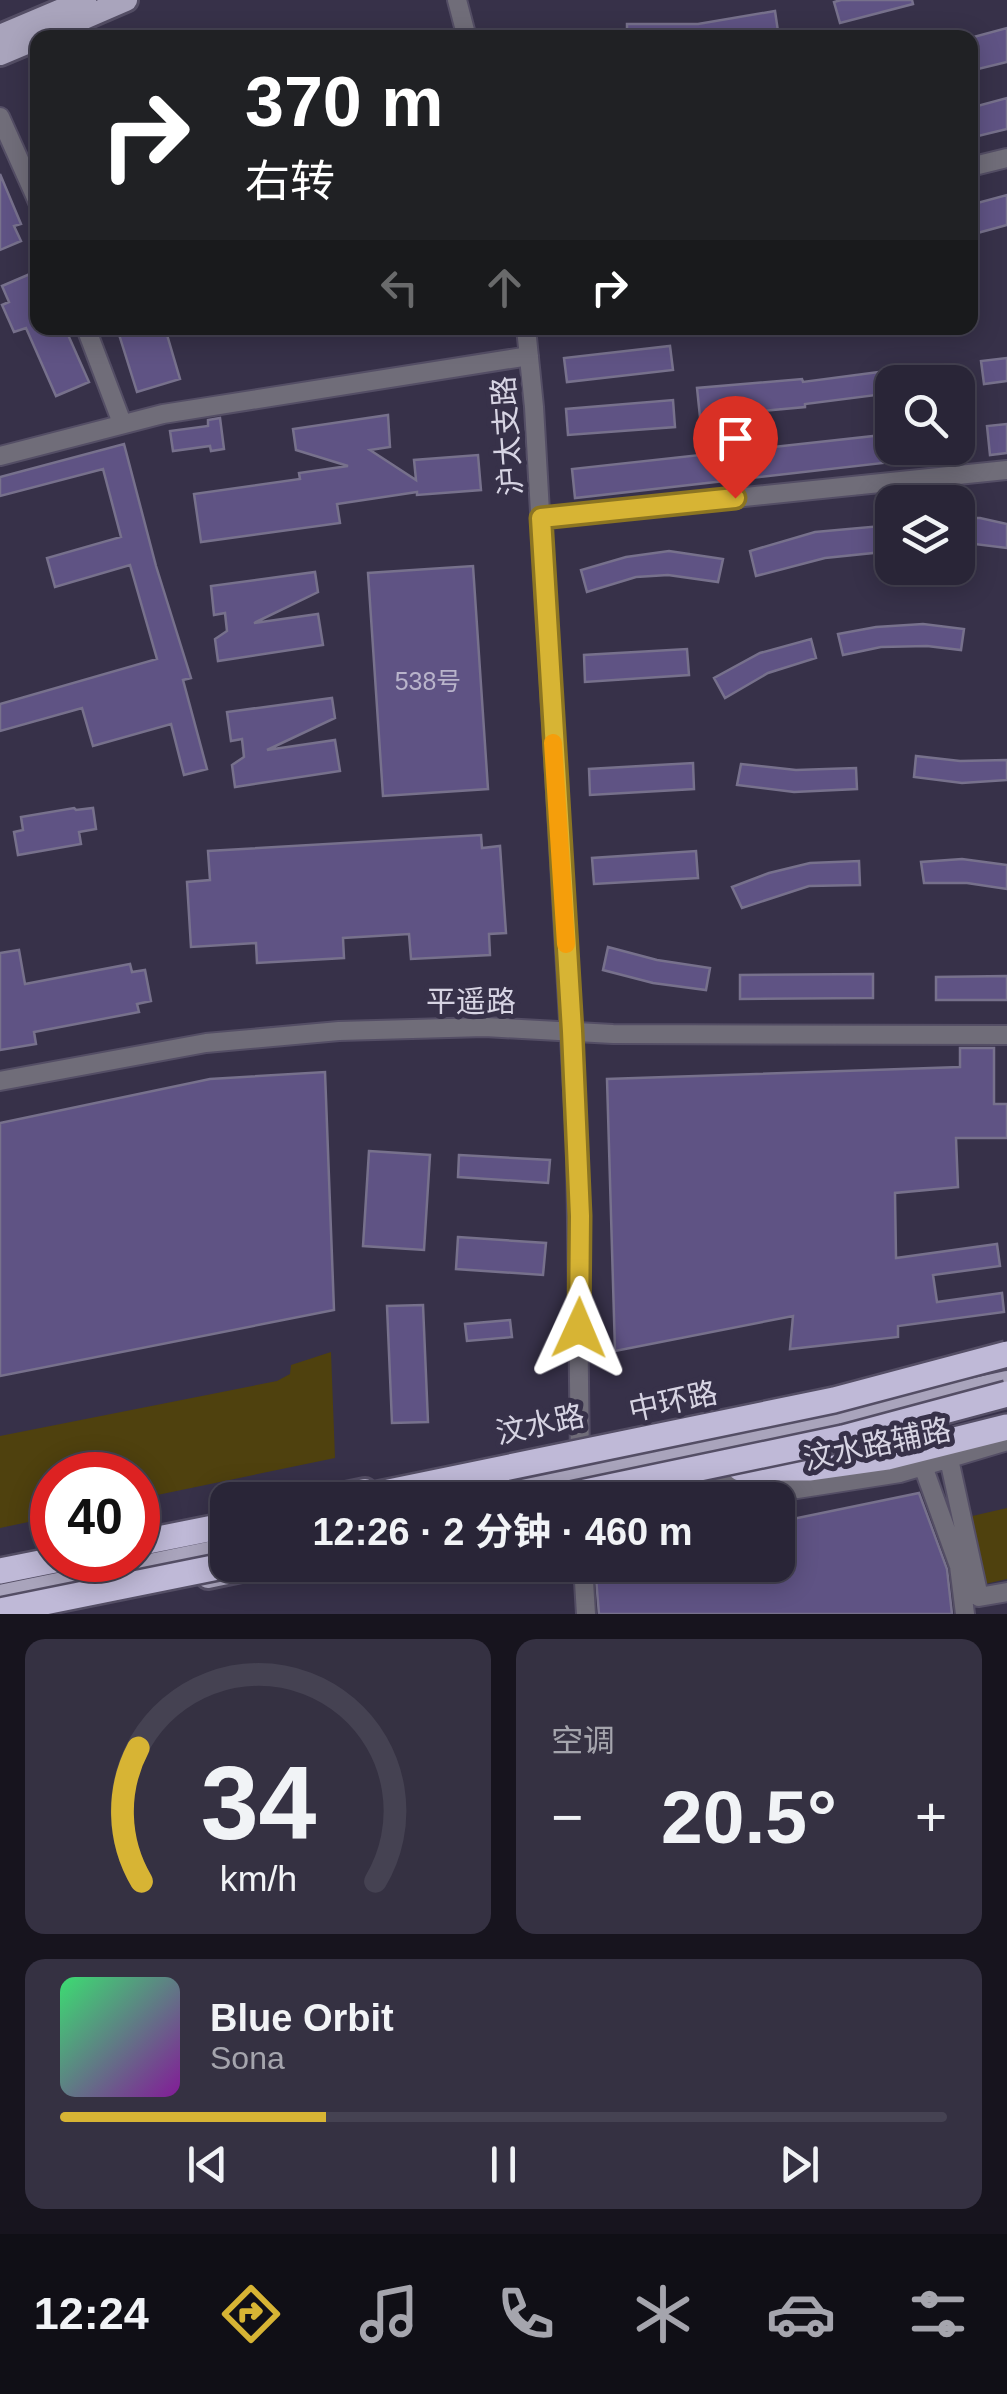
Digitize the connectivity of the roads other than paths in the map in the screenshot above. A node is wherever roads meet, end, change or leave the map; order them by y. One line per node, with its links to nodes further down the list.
1 (85, 0): 6 (main road)
2 (126, 0): 4 (main road)
3 (458, 0): 5 (street)
4 (57, 30)
5 (465, 30)
6 (0, 36)
7 (30, 41): 8 (main road)
8 (0, 54)
9 (0, 117): 12 (street)
10 (1007, 158): 11 (street)
11 (978, 166)
12 (30, 184)
13 (89, 335): 16 (street)
14 (527, 335): 15 (street, 沪太支路)
15 (529, 356): 16 (street); 19 (street, 沪太支路)
16 (122, 423): 17 (street)
17 (0, 456)
18 (1007, 470): 19 (street)
19 (541, 518): 20 (street, 沪太支路)
20 (572, 1031): 21 (street, 平遥路); 22 (street, 平遥路); 37 (street, 沪太支路)
21 (1007, 1035)
22 (0, 1081)
23 (1007, 1345): 37 (main road, 汶水路)
24 (1007, 1354): 38 (highway, 中环路, bridge)
25 (1007, 1366): 37 (main road, 汶水路)
26 (1007, 1382): 29 (main road, 汶水路)
27 (1007, 1394): 41 (highway, bridge)
28 (1007, 1402): 32 (main road, 汶水路)
29 (858, 1415): 32 (main road); 37 (main road, 汶水路)
30 (1007, 1427): 35 (highway)
31 (1007, 1441): 33 (street, 汶水路辅路)
32 (809, 1454): 35 (main road, 汶水路)
33 (948, 1459): 34 (street, 汶水路辅路); 58 (street)
34 (923, 1466): 36 (street, 汶水路辅路); 63 (street)
35 (740, 1468): 36 (main road, 汶水路)
36 (698, 1477): 37 (main road, 汶水路)
37 (581, 1478): 39 (main road, 汶水路); 40 (main road, 汶水路)
38 (437, 1482)
39 (533, 1482)
40 (548, 1482)
41 (633, 1482)
42 (210, 1525): 43 (highway)
43 (160, 1535)
44 (210, 1540): 45 (main road)
45 (160, 1550)
46 (210, 1552): 47 (main road)
47 (160, 1556)
48 (30, 1566): 49 (highway)
49 (0, 1568)
50 (210, 1569): 60 (highway, bridge)
51 (210, 1576): 57 (main road)
52 (30, 1577): 56 (main road)
53 (30, 1580): 59 (main road)
54 (110, 1582): 57 (main road)
55 (585, 1582): 62 (street)
56 (0, 1583)
57 (137, 1591): 61 (main road)
58 (1007, 1592)
59 (0, 1596)
60 (0, 1611)
61 (24, 1614)
62 (586, 1614)
63 (965, 1614)

